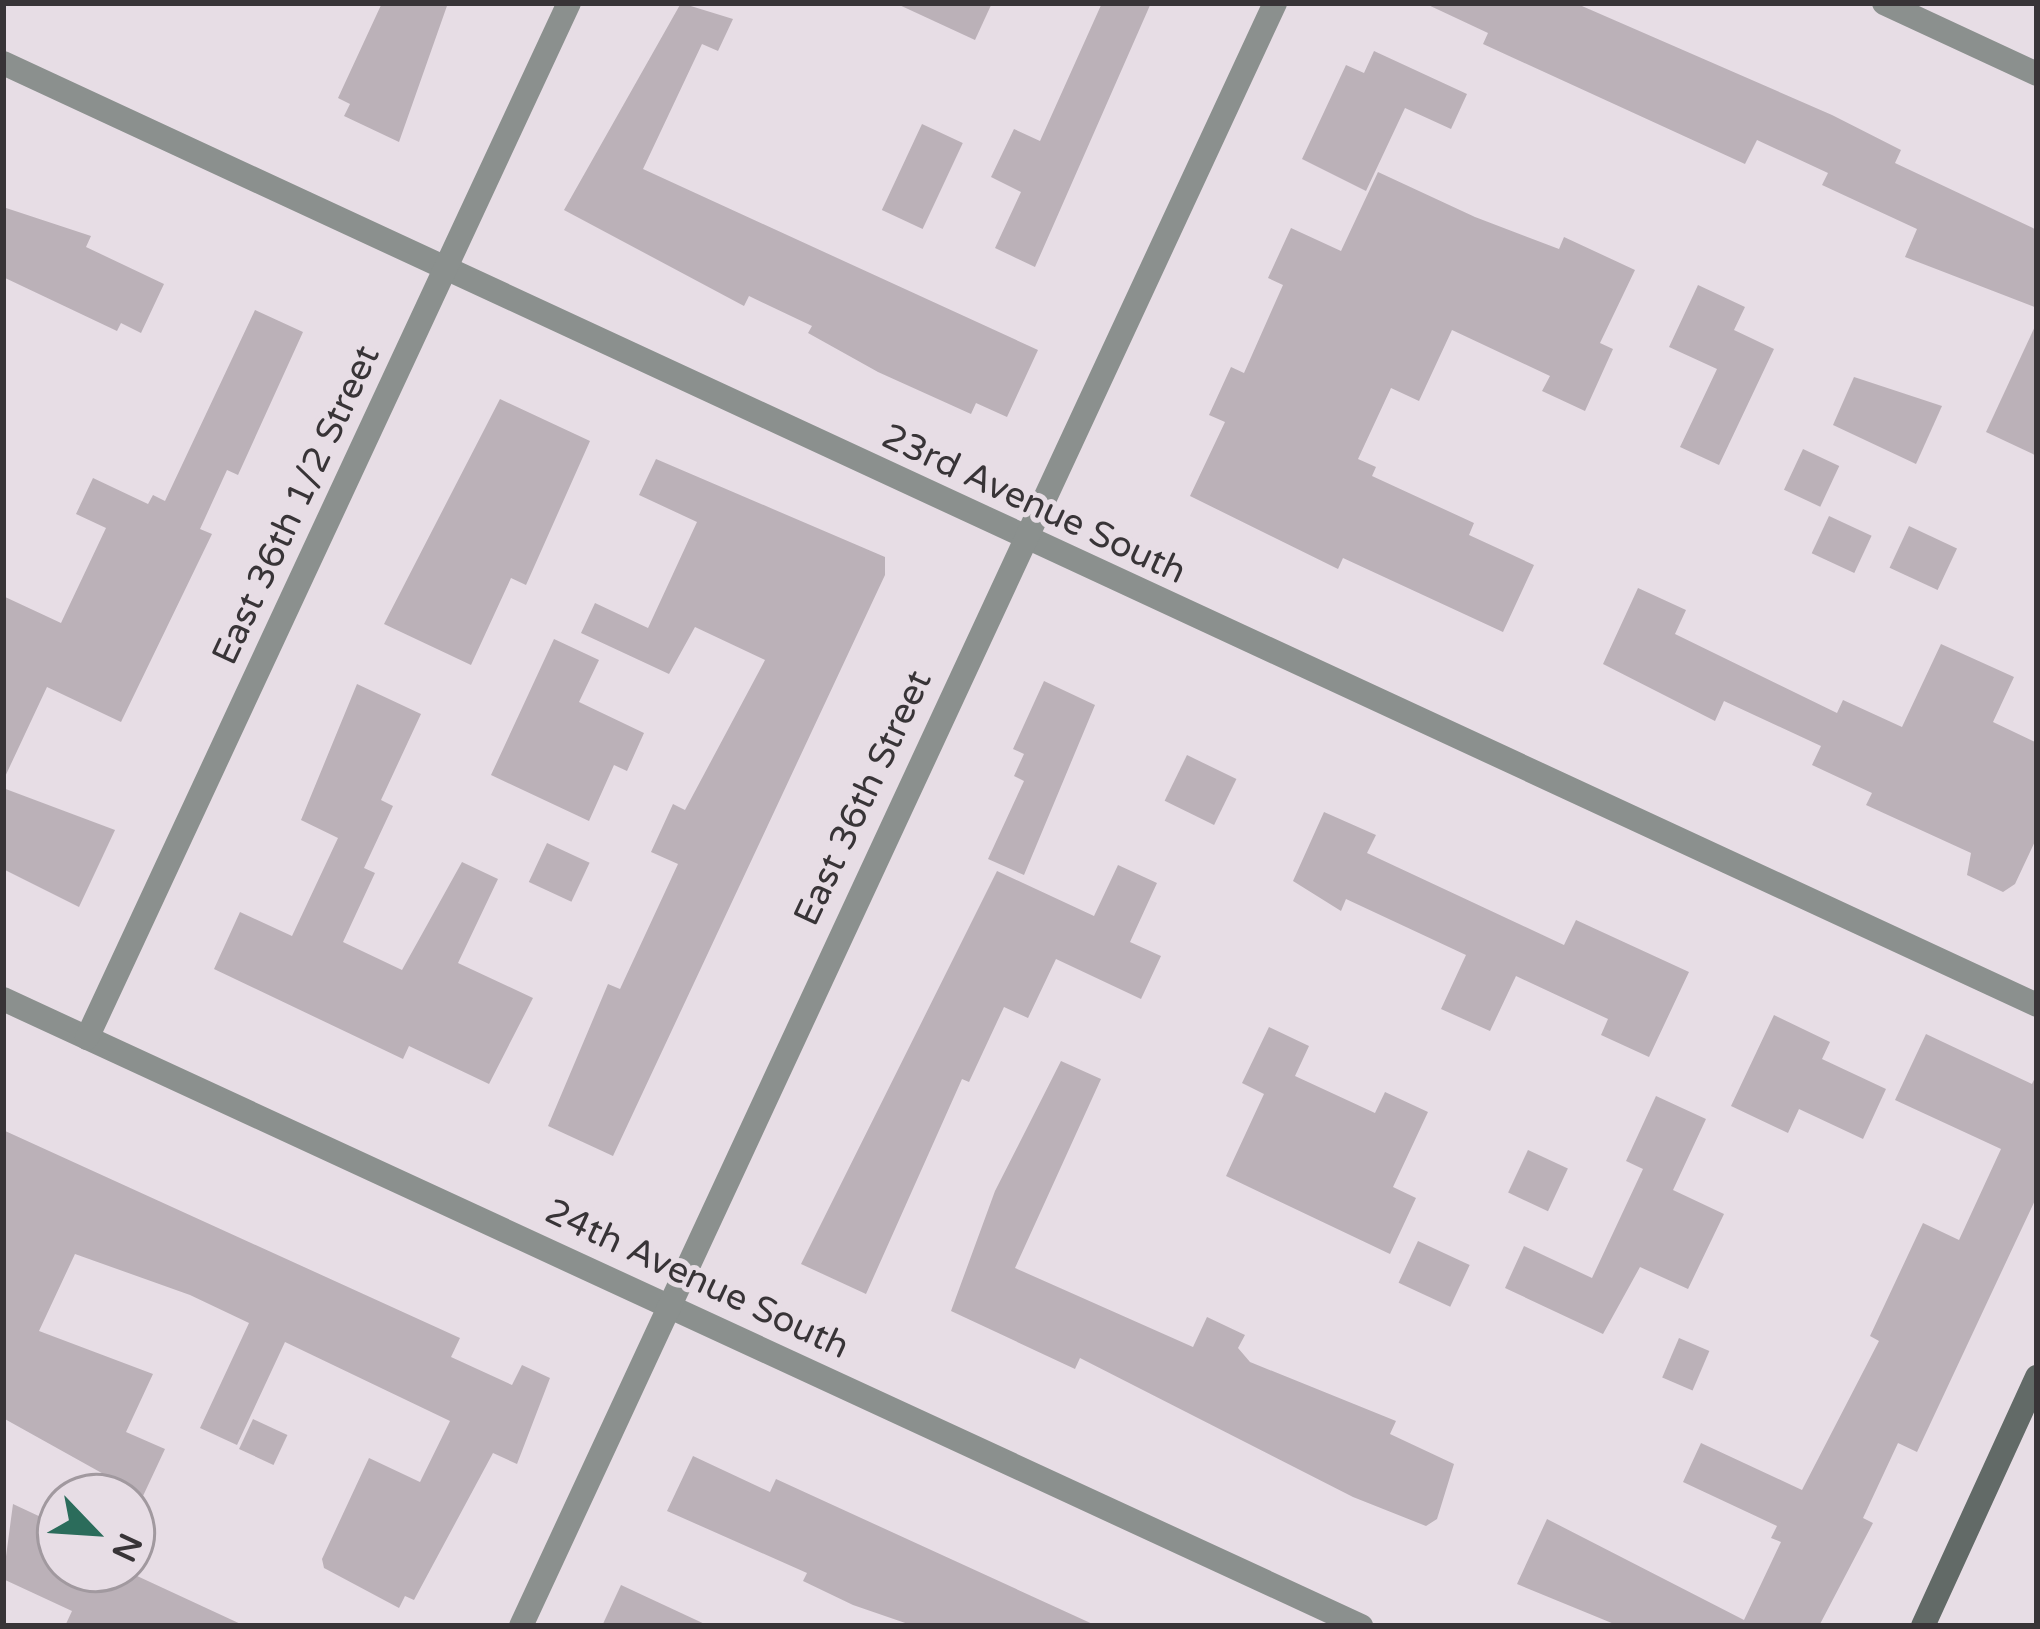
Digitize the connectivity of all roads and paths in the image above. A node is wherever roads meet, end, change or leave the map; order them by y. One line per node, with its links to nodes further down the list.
1 (569, 3): 6 (street, East 36th 1/2 Street)
2 (1275, 3): 7 (street, East 36th Street)
3 (1884, 3): 5 (street)
4 (3, 63): 6 (street, 23rd Avenue South)
5 (2037, 74)
6 (447, 265): 7 (street, 23rd Avenue South); 10 (street, East 36th 1/2 Street)
7 (1023, 539): 9 (street, 23rd Avenue South); 11 (street, East 36th Street)
8 (3, 999): 10 (street, 24th Avenue South)
9 (2037, 1005)
10 (88, 1037): 11 (street, 24th Avenue South)
11 (669, 1305): 13 (street, East 36th Street); 14 (street, 24th Avenue South)
12 (2037, 1377): 15 (street)
13 (520, 1626)
14 (1360, 1626)
15 (1923, 1626)

